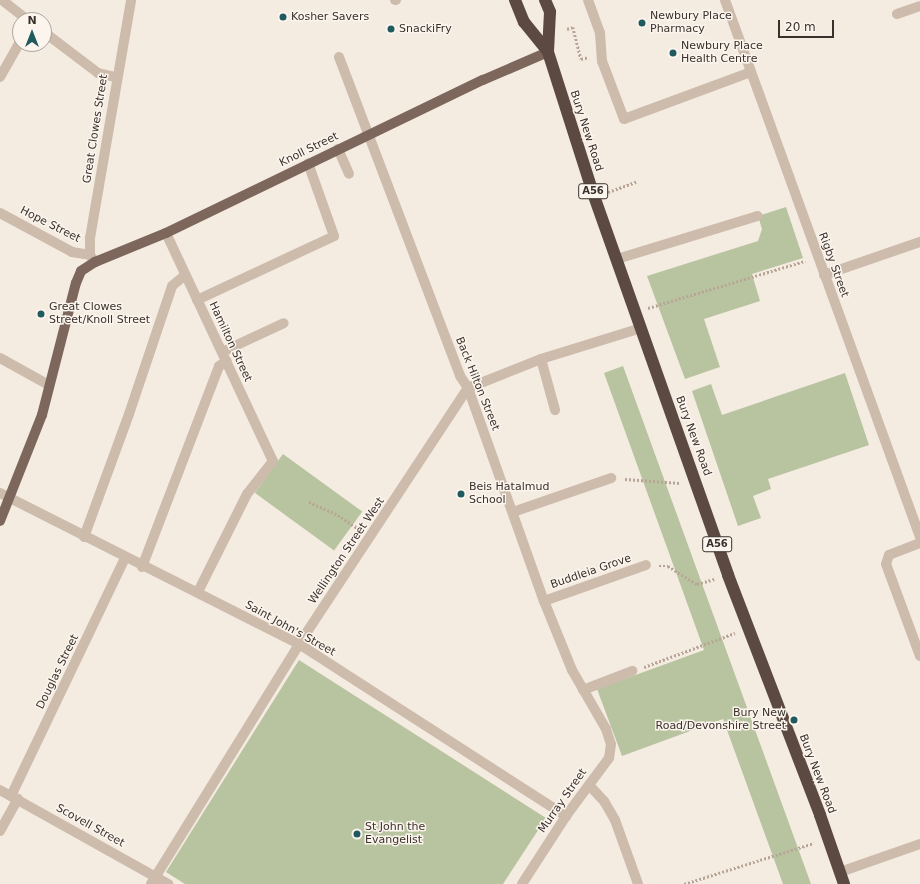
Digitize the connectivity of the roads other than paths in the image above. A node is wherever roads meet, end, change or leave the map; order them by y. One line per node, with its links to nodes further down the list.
1 (2, 0): 8 (street)
2 (131, 0): 16 (street, Great Clowes Street)
3 (515, 0): 12 (highway, Bury New Road / A56)
4 (545, 0): 12 (highway, A56)
5 (588, 0): 14 (street)
6 (725, 0): 14 (street, Rigby Street)
7 (920, 6): 9 (street)
8 (18, 12)
9 (897, 14)
10 (52, 38): 16 (street)
11 (14, 52): 15 (street)
12 (548, 52): 17 (main road, Knoll Street); 26 (highway, Bury New Road / A56)
13 (339, 57): 17 (street, Back Hilton Street)
14 (751, 72): 28 (street, Rigby Street)
15 (0, 76)
16 (116, 77): 25 (street, Great Clowes Street)
17 (368, 134): 18 (main road, Knoll Street); 37 (street, Back Hilton Street)
18 (338, 149): 19 (main road, Knoll Street); 20 (street)
19 (308, 164): 23 (main road, Knoll Street); 29 (street)
20 (349, 174)
21 (0, 213): 25 (street, Hope Street)
22 (758, 216): 26 (street)
23 (166, 233): 25 (main road, Knoll Street); 27 (street, Hamilton Street)
24 (920, 242): 28 (street)
25 (92, 258): 36 (main road, Knoll Street)
26 (617, 259): 31 (highway, Bury New Road / A56)
27 (185, 275): 29 (street, Hamilton Street); 44 (street)
28 (824, 275): 45 (street, Rigby Street)
29 (197, 300): 32 (street, Hamilton Street)
30 (284, 323): 32 (street)
31 (641, 328): 34 (street); 63 (highway, Bury New Road / A56)
32 (222, 352): 35 (street, Hamilton Street)
33 (0, 358): 36 (street)
34 (541, 359): 37 (street); 38 (street)
35 (227, 361): 49 (street); 50 (street, Hamilton Street)
36 (49, 385): 41 (main road)
37 (468, 388): 42 (street, Back Hilton Street); 52 (street, Wellington Street West)
38 (555, 410)
39 (611, 478): 42 (street)
40 (0, 494): 41 (street, Saint John's Street)
41 (10, 498): 43 (main road); 44 (street, Saint John's Street)
42 (513, 512): 51 (street, Back Hilton Street)
43 (0, 521)
44 (84, 537): 47 (street, Saint John's Street)
45 (920, 537)
46 (920, 543): 53 (street)
47 (126, 558): 49 (street, Saint John's Street); 59 (street, Douglas Street)
48 (646, 565): 51 (street, Buddleia Grove)
49 (142, 567): 50 (street, Saint John's Street)
50 (198, 592): 52 (street, Saint John's Street)
51 (544, 601): 55 (street, Back Hilton Street)
52 (299, 644): 60 (street, Saint John's Street); 64 (street, Wellington Street West)
53 (920, 656)
54 (632, 671): 55 (street)
55 (583, 690): 56 (street, Back Hilton Street)
56 (606, 729): 57 (street, Murray Street)
57 (589, 785): 60 (street, Murray Street); 67 (street)
58 (0, 790): 59 (street, Scovell Street)
59 (15, 798): 61 (street, Douglas Street); 64 (street, Scovell Street)
60 (566, 816): 66 (street, Murray Street)
61 (0, 831)
62 (920, 844): 63 (street)
63 (840, 872): 68 (highway, Bury New Road / A56)
64 (153, 880): 65 (street, Scovell Street)
65 (168, 884)
66 (522, 884)
67 (638, 884)
68 (844, 884)

